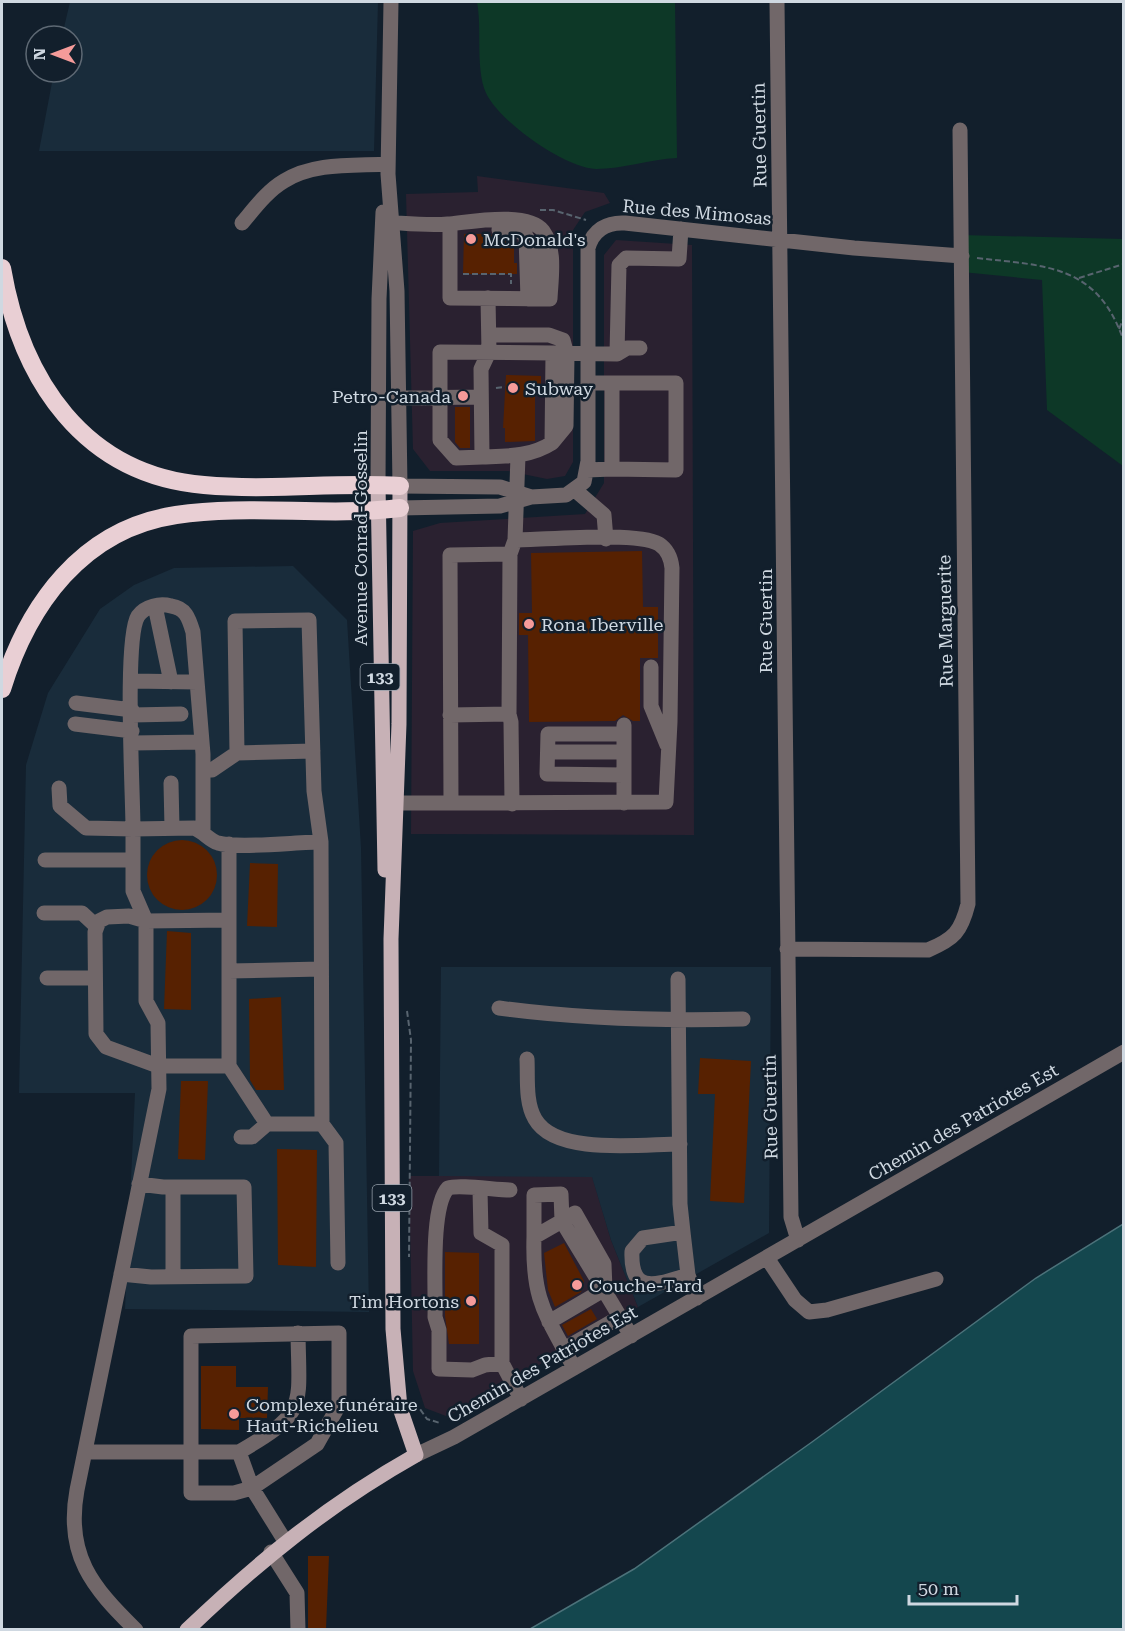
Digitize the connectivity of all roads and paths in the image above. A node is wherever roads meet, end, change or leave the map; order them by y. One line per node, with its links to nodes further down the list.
1 (391, 2): 4 (street, Avenue Conrad-Gosselin)
2 (777, 2): 9 (street, Rue Guertin)
3 (960, 130): 10 (street, Rue Marguerite)
4 (388, 169): 5 (street, Avenue Conrad-Gosselin); 6 (street)
5 (388, 222): 7 (street); 30 (street, Avenue Conrad-Gosselin); 36 (street, Avenue Conrad-Gosselin)
6 (242, 224)
7 (450, 224): 16 (street); 17 (street); 17 (street)
8 (681, 229): 9 (street, Rue des Mimosas); 25 (street); 26 (street, Rue des Mimosas)
9 (780, 239): 10 (street, Rue des Mimosas); 83 (street, Rue Guertin)
10 (962, 255): 15 (path); 83 (street, Rue Marguerite)
11 (1124, 264): 15 (path)
12 (2, 268): 36 (highway)
13 (463, 274): 14 (path)
14 (511, 274)
15 (1079, 278): 19 (path)
16 (488, 298): 17 (street); 20 (street)
17 (534, 299)
18 (1124, 317): 19 (path)
19 (1119, 329): 21 (path)
20 (489, 335): 23 (street); 24 (street)
21 (1124, 342)
22 (640, 348): 25 (street)
23 (489, 352): 24 (street); 29 (street); 31 (street)
24 (560, 354): 26 (street); 32 (street)
25 (617, 354): 26 (street)
26 (588, 355): 27 (street, Rue des Mimosas)
27 (588, 383): 28 (street); 34 (street, Rue des Mimosas)
28 (612, 383): 35 (street); 35 (street)
29 (481, 397): 31 (street); 33 (street)
30 (399, 398): 31 (street); 37 (street, Avenue Conrad-Gosselin)
31 (440, 398): 33 (street)
32 (518, 456): 33 (street); 39 (street)
33 (482, 457)
34 (587, 470): 35 (street); 38 (street)
35 (612, 470)
36 (378, 485): 37 (highway); 41 (main road, Avenue Conrad-Gosselin / 133)
37 (399, 486): 39 (street); 40 (main road, Avenue Conrad-Gosselin / 133)
38 (575, 490): 39 (street); 42 (street)
39 (515, 497): 40 (street); 43 (street)
40 (400, 508): 41 (highway); 67 (main road, Avenue Conrad-Gosselin / 133)
41 (378, 510): 49 (highway); 82 (main road, Avenue Conrad-Gosselin / 133)
42 (606, 539): 43 (street); 58 (street)
43 (512, 547): 53 (street); 54 (street)
44 (154, 606): 46 (street); 47 (street); 48 (street)
45 (651, 667): 58 (street)
46 (132, 681): 47 (street); 51 (street)
47 (171, 682): 48 (street)
48 (197, 682): 57 (street)
49 (2, 689)
50 (76, 703): 51 (street)
51 (132, 712): 52 (street); 56 (street)
52 (180, 714)
53 (508, 714): 54 (street); 70 (street)
54 (450, 715): 68 (street)
55 (75, 724): 56 (street)
56 (132, 737): 57 (street); 72 (street)
57 (202, 742): 63 (street)
58 (667, 745): 69 (street)
59 (313, 751): 62 (street); 62 (street); 74 (street)
60 (548, 752): 61 (street); 61 (street); 64 (street)
61 (624, 752): 64 (street)
62 (237, 753): 63 (street)
63 (204, 770): 73 (street)
64 (624, 775): 69 (street)
65 (171, 783): 71 (street)
66 (59, 788): 72 (street)
67 (395, 803): 68 (street); 82 (main road, Avenue Conrad-Gosselin / 133)
68 (451, 803): 70 (street)
69 (624, 803): 70 (street)
70 (512, 804)
71 (172, 828): 72 (street); 73 (street)
72 (133, 829): 77 (street)
73 (203, 831): 75 (street)
74 (321, 842): 75 (street); 84 (street)
75 (229, 844): 79 (street)
76 (45, 860): 77 (street)
77 (133, 860): 80 (street)
78 (44, 913): 81 (street)
79 (229, 920): 80 (street); 85 (street)
80 (146, 921): 81 (street); 94 (street)
81 (96, 926): 87 (street)
82 (391, 939): 127 (main road, Avenue Conrad-Gosselin / 133)
83 (787, 949): 107 (street, Rue Guertin)
84 (321, 969): 85 (street); 97 (street)
85 (229, 971): 95 (street)
86 (47, 978): 87 (street)
87 (95, 978): 94 (street)
88 (678, 979): 91 (street)
89 (499, 1008): 91 (street)
90 (743, 1019): 91 (street)
91 (679, 1021): 99 (street)
92 (1124, 1052): 107 (street, Chemin des Patriotes Est)
93 (527, 1059): 99 (street)
94 (158, 1066): 95 (street); 100 (street)
95 (229, 1066): 96 (street)
96 (267, 1124): 97 (street); 98 (street)
97 (322, 1124): 109 (street)
98 (241, 1137)
99 (680, 1144): 105 (street)
100 (139, 1184): 101 (street); 110 (street)
101 (173, 1187): 112 (street); 112 (street)
102 (480, 1190): 103 (street); 121 (street); 121 (street)
103 (510, 1190)
104 (562, 1221): 106 (street); 106 (street); 114 (street)
105 (683, 1232): 111 (street); 111 (street)
106 (534, 1238): 117 (street)
107 (798, 1240): 108 (street, Chemin des Patriotes Est)
108 (767, 1258): 113 (street); 115 (street, Chemin des Patriotes Est)
109 (338, 1263)
110 (121, 1274): 112 (street); 124 (street)
111 (688, 1275): 115 (street)
112 (173, 1277)
113 (936, 1278)
114 (605, 1289): 116 (street); 117 (street)
115 (697, 1298): 119 (street, Chemin des Patriotes Est)
116 (620, 1317): 119 (street); 120 (street)
117 (549, 1322): 120 (street)
118 (298, 1333): 125 (street); 126 (street); 128 (street)
119 (631, 1336): 122 (street, Chemin des Patriotes Est)
120 (564, 1349): 122 (street)
121 (502, 1363): 123 (street)
122 (574, 1368): 123 (street, Chemin des Patriotes Est)
123 (520, 1399): 127 (street, Chemin des Patriotes Est)
124 (85, 1452): 125 (street); 131 (street)
125 (191, 1452): 126 (street); 128 (street)
126 (240, 1452): 128 (street)
127 (416, 1455): 129 (main road, Chemin des Patriotes Est)
128 (252, 1488): 129 (street)
129 (285, 1541): 130 (main road, Chemin des Patriotes Est)
130 (271, 1552): 132 (main road, Chemin des Patriotes Est); 133 (street)
131 (136, 1629)
132 (187, 1629)
133 (298, 1629)

